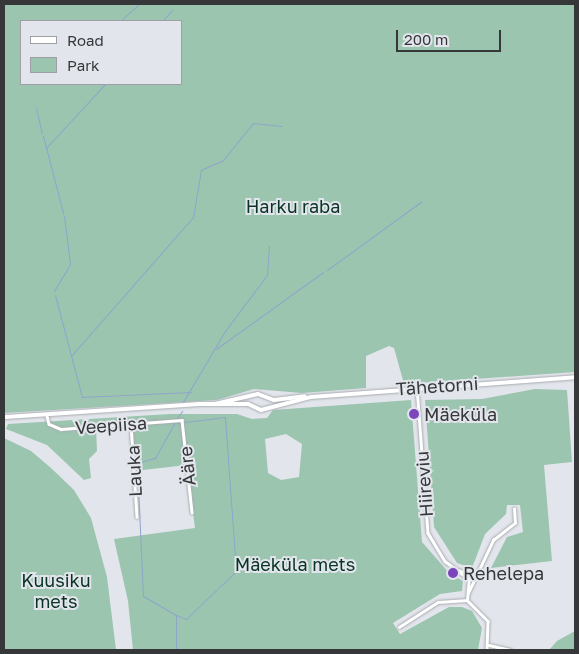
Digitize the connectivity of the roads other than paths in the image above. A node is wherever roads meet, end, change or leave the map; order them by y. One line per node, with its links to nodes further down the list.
1 (575, 379): 2 (street, Tähetorni)
2 (417, 387): 4 (street, Tähetorni); 17 (street, Hiireviu)
3 (266, 397): 4 (street, Tähetorni); 5 (street, Tähetorni); 8 (street)
4 (311, 397): 8 (street, Tähetorni)
5 (253, 398): 6 (street); 7 (street)
6 (198, 404): 7 (street); 10 (street)
7 (253, 406): 8 (street, Tähetorni)
8 (266, 407)
9 (4, 416): 10 (street)
10 (47, 416): 12 (street, Veepiisa)
11 (182, 420): 12 (street, Veepiisa); 14 (street, Ääre)
12 (131, 424): 15 (street, Lauka)
13 (514, 509): 16 (street)
14 (192, 512)
15 (136, 517)
16 (481, 568): 18 (street); 19 (street)
17 (457, 570): 18 (street, Hiireviu); 20 (street, Hiireviu)
18 (472, 575): 19 (street); 20 (street)
19 (477, 579): 21 (street)
20 (469, 580): 21 (street); 22 (street)
21 (475, 582): 22 (street)
22 (468, 593): 23 (street)
23 (467, 600): 24 (street); 25 (street)
24 (398, 627)
25 (489, 645): 26 (street); 27 (street)
26 (487, 650)
27 (510, 650)

